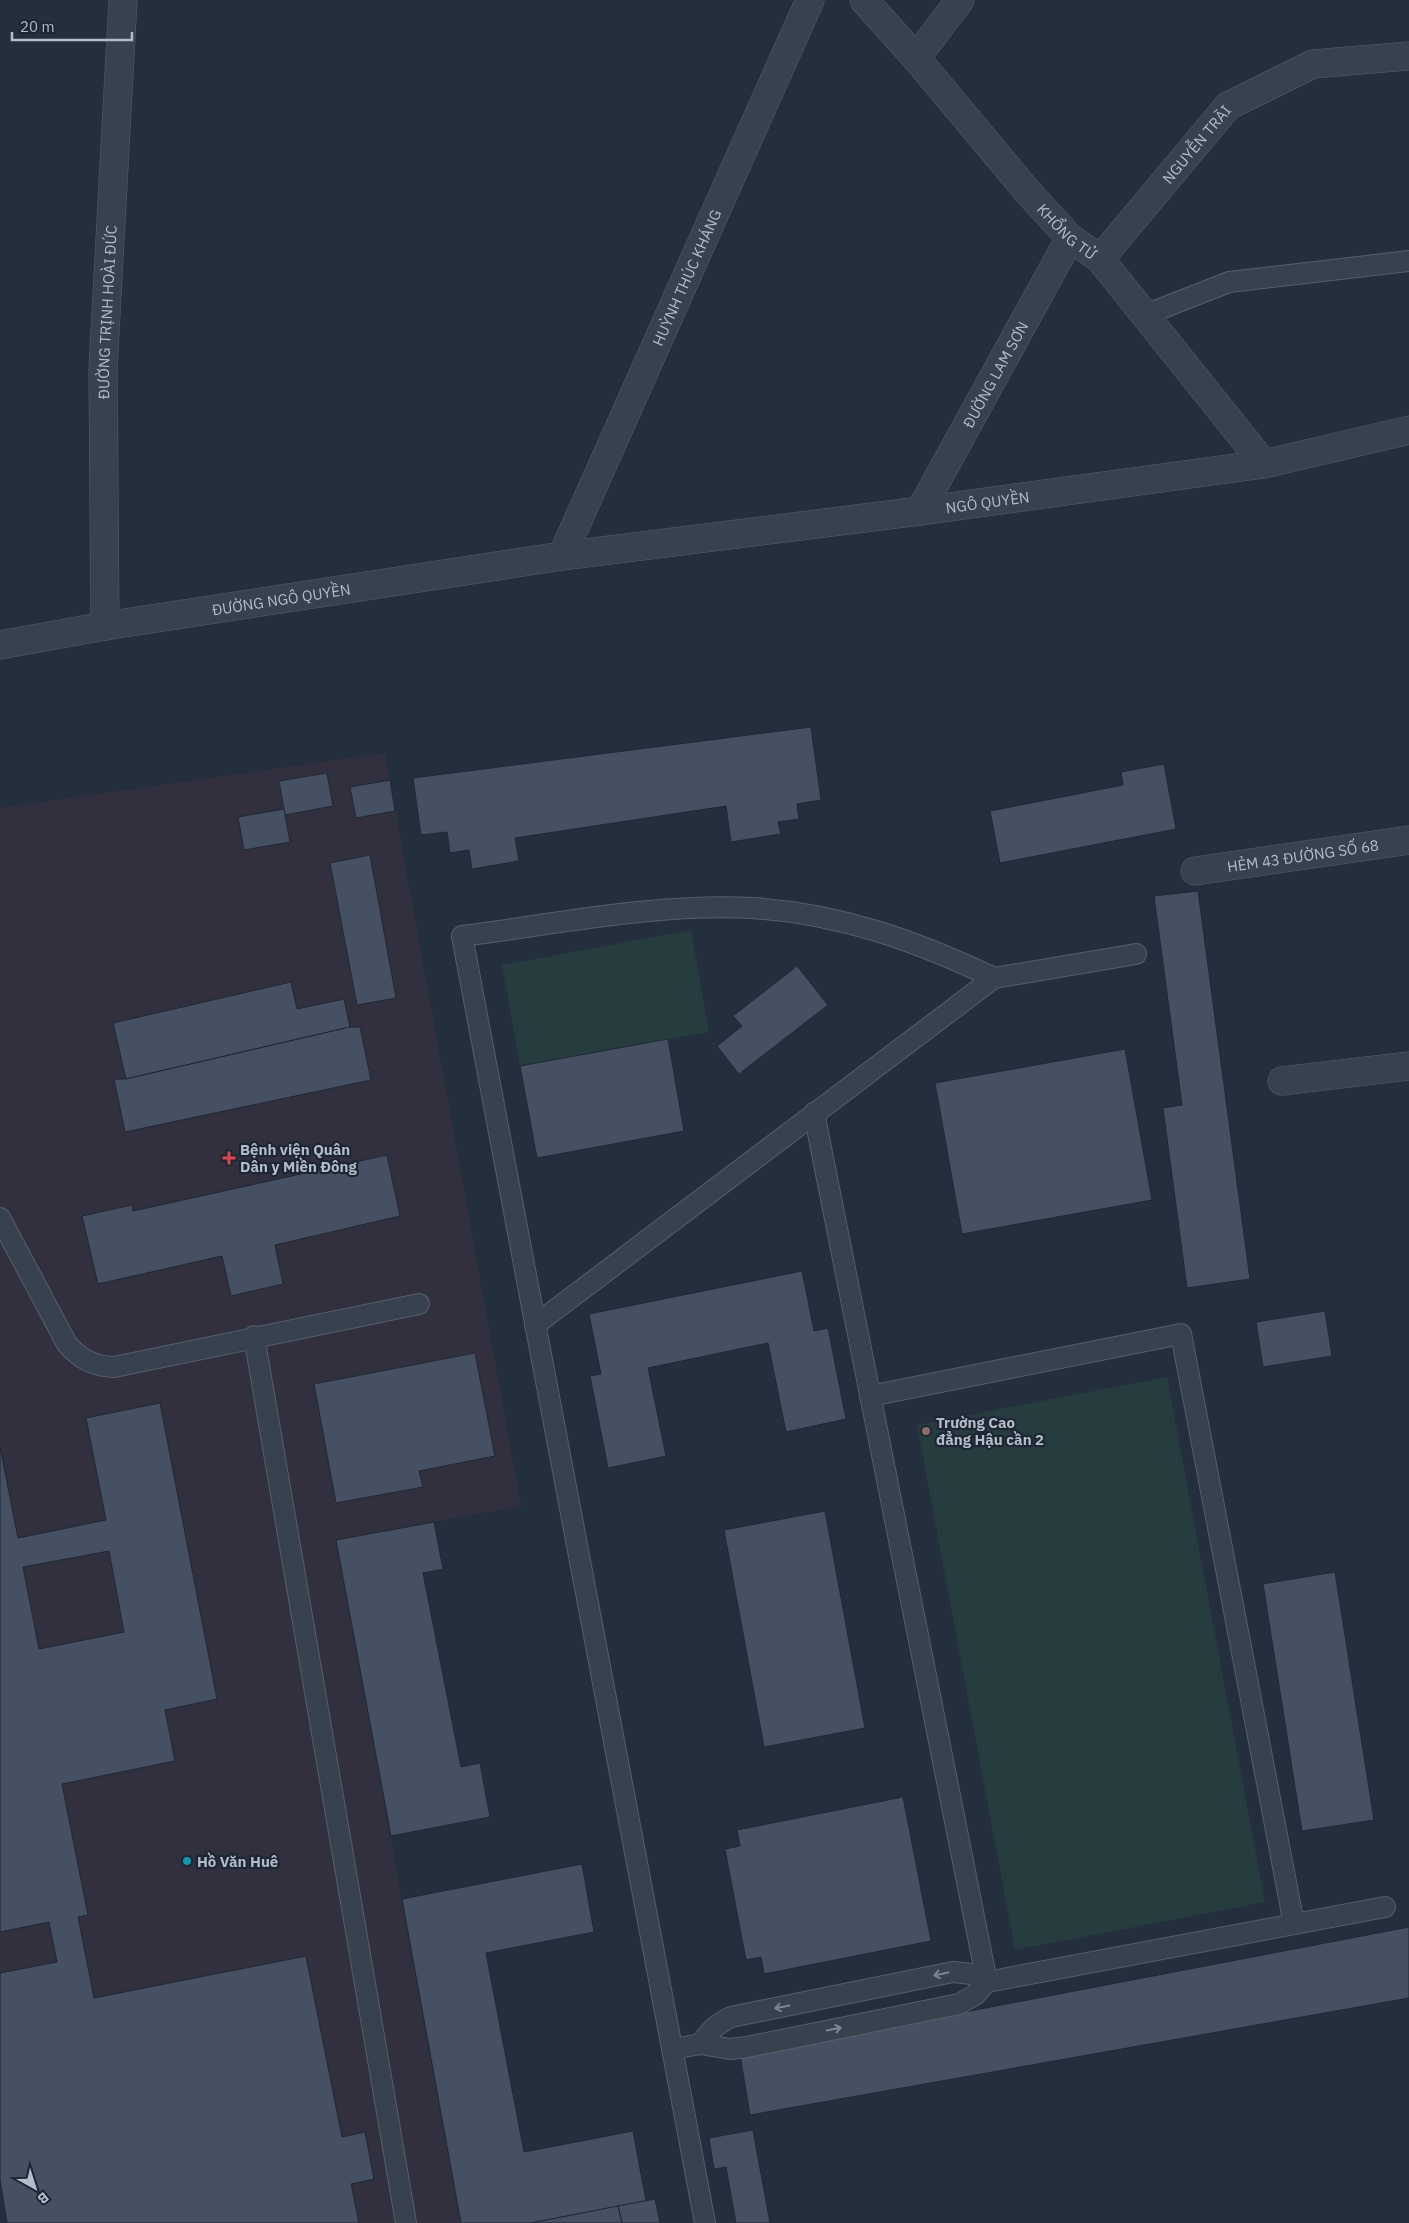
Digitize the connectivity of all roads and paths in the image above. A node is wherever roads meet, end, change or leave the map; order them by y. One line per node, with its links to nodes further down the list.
1 (123, 0): 15 (street, ĐƯỜNG TRỊNH HOÀI ĐỨC)
2 (810, 0): 14 (street, HUỲNH THÚC KHÁNG)
3 (864, 0): 6 (street, KHỔNG TỬ)
4 (960, 0): 6 (street)
5 (1409, 56): 8 (street, NGUYỄN TRÃI)
6 (916, 58): 7 (street, KHỔNG TỬ)
7 (1070, 238): 8 (street, KHỔNG TỬ); 13 (street, ĐƯỜNG LAM SƠN)
8 (1100, 258): 10 (street, KHỔNG TỬ)
9 (1409, 260): 10 (lane)
10 (1145, 315): 12 (street, KHỔNG TỬ)
11 (1409, 430): 12 (street, NGÔ QUYỀN)
12 (1264, 464): 13 (street, NGÔ QUYỀN)
13 (920, 511): 14 (street, NGÔ QUYỀN)
14 (562, 556): 15 (street, ĐƯỜNG NGÔ QUYỀN)
15 (105, 626): 16 (street, ĐƯỜNG NGÔ QUYỀN)
16 (0, 645)
17 (1409, 840): 18 (street, HẺM 43 ĐƯỜNG SỐ 68)
18 (1195, 871)
19 (1136, 954): 20 (lane)
20 (994, 978): 23 (lane); 26 (lane)
21 (1409, 1066): 22 (street)
22 (1282, 1081)
23 (814, 1114): 26 (lane); 28 (lane)
24 (0, 1218): 27 (lane)
25 (419, 1304): 27 (lane)
26 (536, 1325): 33 (lane)
27 (254, 1336): 34 (lane)
28 (870, 1396): 30 (lane); 31 (lane)
29 (1385, 1907): 30 (lane)
30 (1294, 1924): 31 (lane)
31 (987, 1982): 32 (lane, one-way to 31); 32 (lane, one-way to 32)
32 (701, 2044): 33 (lane)
33 (672, 2049): 35 (lane)
34 (406, 2223)
35 (705, 2223)

